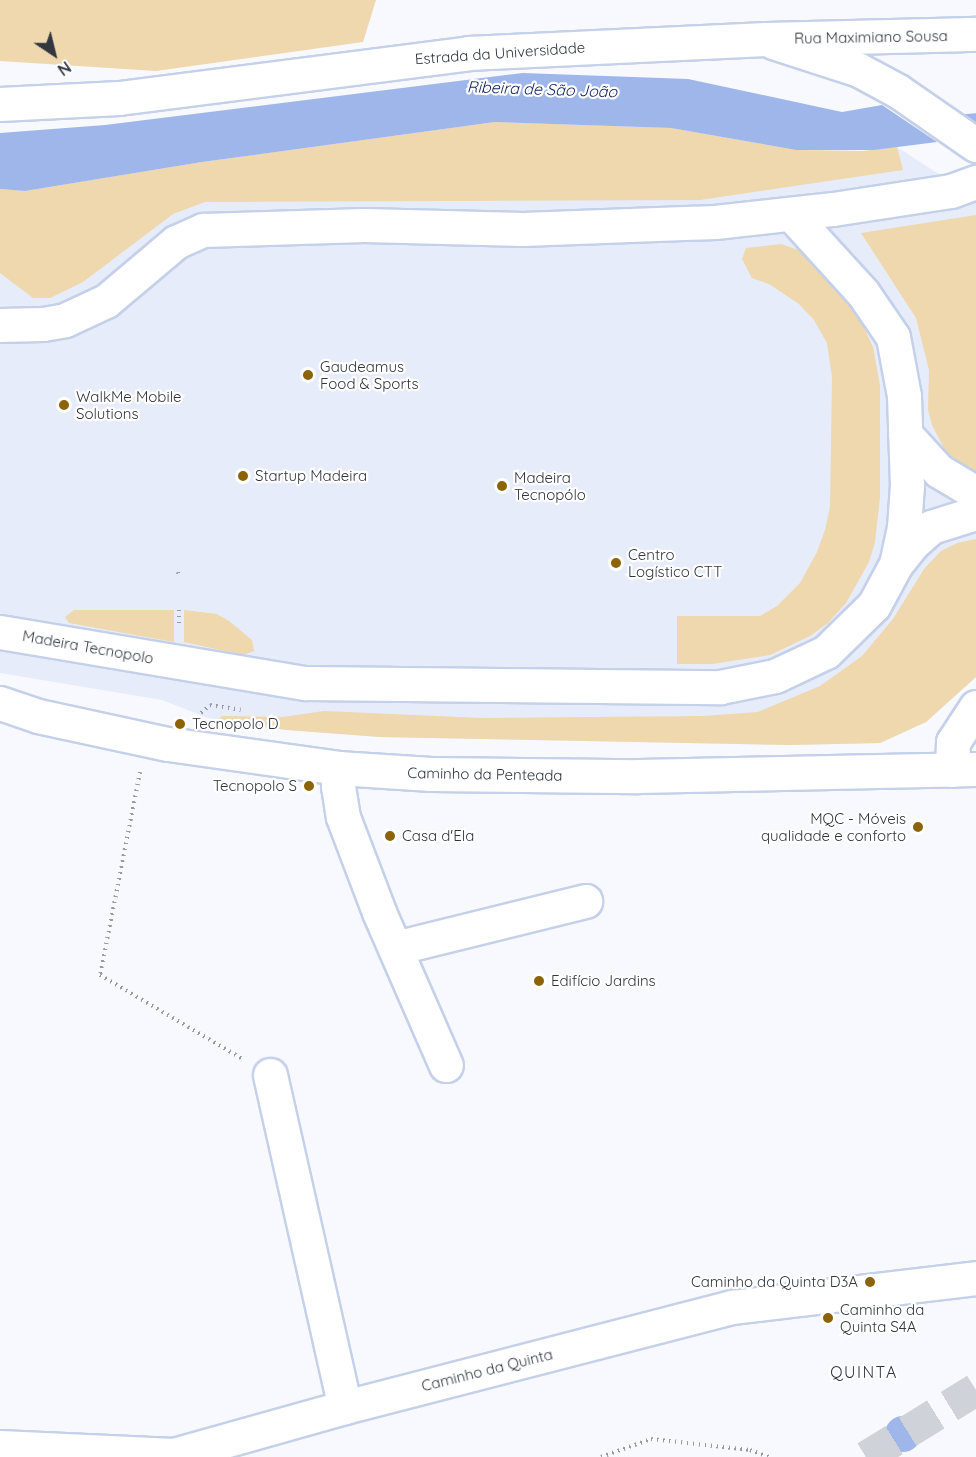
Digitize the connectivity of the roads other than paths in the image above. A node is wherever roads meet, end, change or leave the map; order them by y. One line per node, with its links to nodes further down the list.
1 (976, 34): 2 (street, Rua Maximiano Sousa)
2 (766, 39): 3 (street, Estrada da Universidade); 4 (street, Estrada da Universidade)
3 (0, 104)
4 (974, 143)
5 (976, 182): 6 (street)
6 (792, 215): 7 (street); 8 (street)
7 (0, 325)
8 (905, 434): 9 (street); 11 (street)
9 (976, 493)
10 (976, 513): 11 (street)
11 (897, 564): 12 (street, Madeira Tecnopolo)
12 (0, 632)
13 (0, 703): 15 (street, Caminho da Penteada)
14 (976, 707): 16 (street)
15 (338, 768): 16 (street, Caminho da Penteada); 18 (street)
16 (964, 769)
17 (585, 901): 18 (street)
18 (395, 948): 19 (street)
19 (446, 1065)
20 (270, 1075): 22 (street)
21 (976, 1278): 22 (street, Caminho da Quinta)
22 (345, 1407): 23 (street, Caminho da Quinta)
23 (0, 1447)

